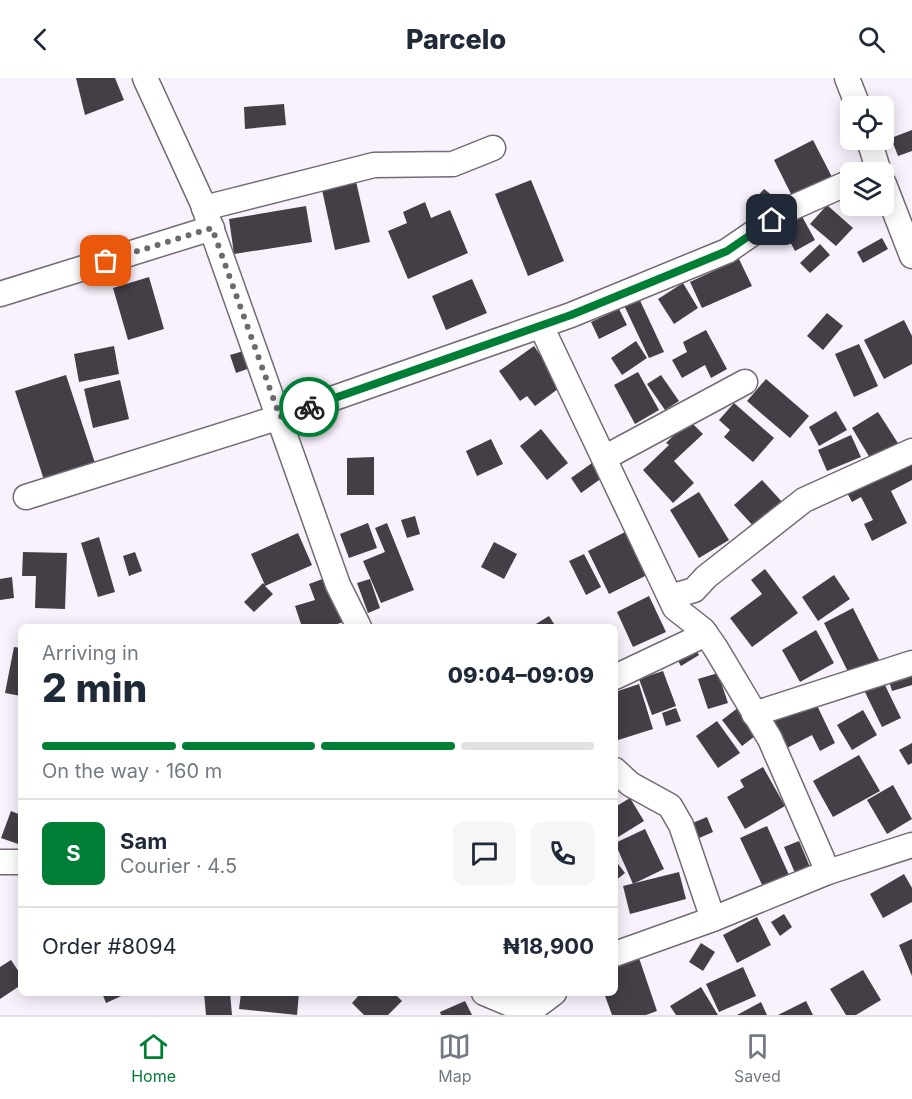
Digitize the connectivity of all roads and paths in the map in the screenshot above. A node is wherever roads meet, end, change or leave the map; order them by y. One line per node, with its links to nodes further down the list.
1 (145, 78): 7 (street)
2 (847, 78): 3 (street)
3 (854, 96)
4 (492, 148): 7 (street)
5 (840, 186): 11 (street)
6 (894, 201): 8 (street)
7 (208, 218): 10 (street); 13 (street)
8 (904, 218): 9 (street)
9 (912, 256)
10 (0, 294)
11 (542, 326): 13 (street); 15 (street)
12 (745, 382): 15 (street)
13 (280, 417): 16 (street); 18 (street)
14 (912, 452): 17 (street)
15 (604, 458): 17 (street)
16 (26, 496)
17 (670, 597): 19 (street)
18 (358, 624)
19 (706, 634): 21 (street); 22 (street)
20 (912, 663): 22 (street)
21 (618, 676)
22 (754, 714): 27 (street)
23 (618, 773): 28 (street)
24 (912, 845): 27 (street)
25 (0, 862): 26 (street)
26 (18, 862)
27 (828, 872): 28 (street)
28 (713, 920): 29 (street)
29 (618, 953)
30 (491, 996): 31 (street)
31 (544, 1002)

